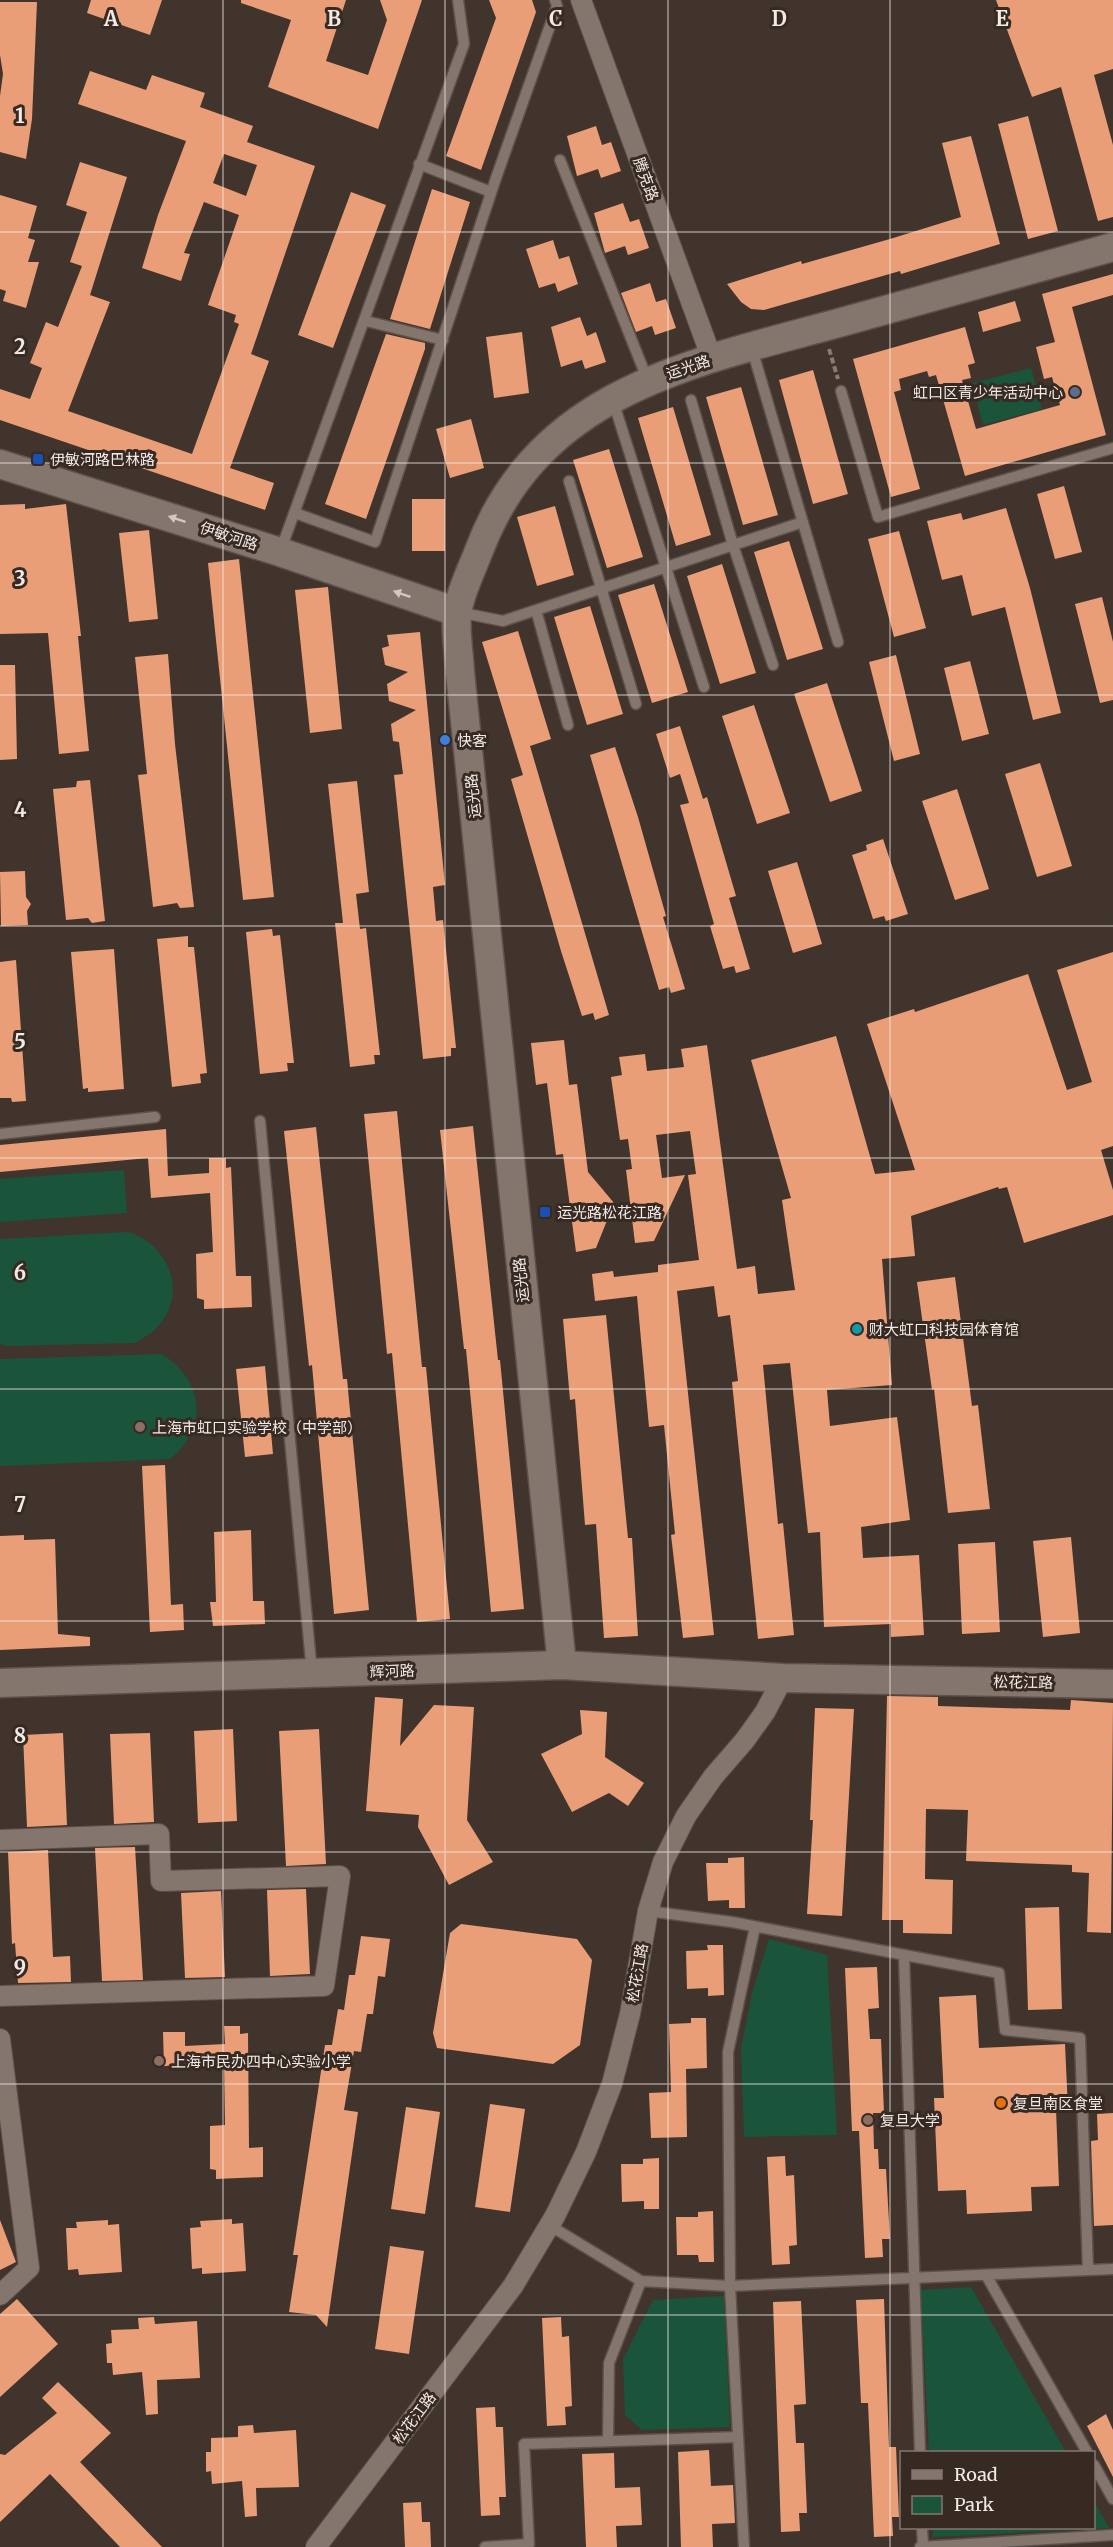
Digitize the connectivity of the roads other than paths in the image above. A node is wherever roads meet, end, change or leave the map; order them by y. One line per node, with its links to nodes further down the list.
1 (458, 0): 5 (lane)
2 (555, 0): 6 (lane)
3 (581, 0): 11 (street, 腾克路)
4 (560, 160): 12 (lane)
5 (419, 164): 6 (lane); 8 (lane)
6 (491, 192): 9 (lane)
7 (1113, 247): 10 (street, 运光路)
8 (366, 321): 9 (lane); 19 (lane)
9 (443, 340): 19 (lane)
10 (751, 347): 11 (street, 运光路); 20 (lane)
11 (712, 359): 12 (street, 运光路)
12 (648, 381): 14 (street, 运光路)
13 (841, 391): 16 (lane)
14 (613, 398): 23 (lane); 26 (street, 运光路)
15 (691, 400): 21 (lane)
16 (1113, 448)
17 (0, 464): 22 (street, 伊敏河路, one-way to 17)
18 (569, 481): 24 (lane)
19 (295, 513): 22 (lane)
20 (802, 522): 21 (lane); 27 (lane)
21 (732, 545): 23 (lane); 28 (lane)
22 (280, 552): 26 (street, 伊敏河路, one-way to 22)
23 (666, 567): 24 (lane); 29 (lane)
24 (601, 589): 25 (lane); 30 (lane)
25 (536, 610): 26 (lane); 31 (lane)
26 (457, 612): 35 (street, 运光路)
27 (838, 642)
28 (773, 665)
29 (704, 687)
30 (636, 704)
31 (568, 725)
32 (155, 1117): 34 (lane)
33 (261, 1121): 36 (lane)
34 (0, 1134)
35 (562, 1665): 36 (street, 辉河路); 37 (street, 辉河路)
36 (312, 1673): 38 (street, 辉河路)
37 (783, 1677): 39 (street, 松花江路); 41 (street, 松花江路)
38 (0, 1683)
39 (1113, 1684)
40 (0, 1840): 44 (street)
41 (648, 1911): 42 (lane); 46 (street, 松花江路)
42 (755, 1927): 43 (lane); 52 (lane)
43 (904, 1956): 48 (lane); 50 (lane)
44 (0, 1996)
45 (0, 2039): 53 (street)
46 (549, 2225): 51 (lane); 64 (street, 松花江路)
47 (1113, 2269): 48 (lane)
48 (1088, 2270): 49 (lane)
49 (986, 2275): 50 (lane); 57 (lane)
50 (914, 2278): 52 (lane); 56 (lane)
51 (641, 2281): 52 (lane); 55 (lane)
52 (730, 2286): 54 (lane)
53 (0, 2295)
54 (738, 2437): 55 (lane); 66 (lane)
55 (608, 2441): 62 (lane)
56 (920, 2451)
57 (1086, 2451)
58 (1095, 2467): 59 (lane)
59 (1113, 2499)
60 (922, 2529): 63 (lane)
61 (1113, 2535): 63 (lane)
62 (530, 2546): 65 (lane)
63 (921, 2546)
64 (316, 2547)
65 (485, 2547)
66 (744, 2547)

